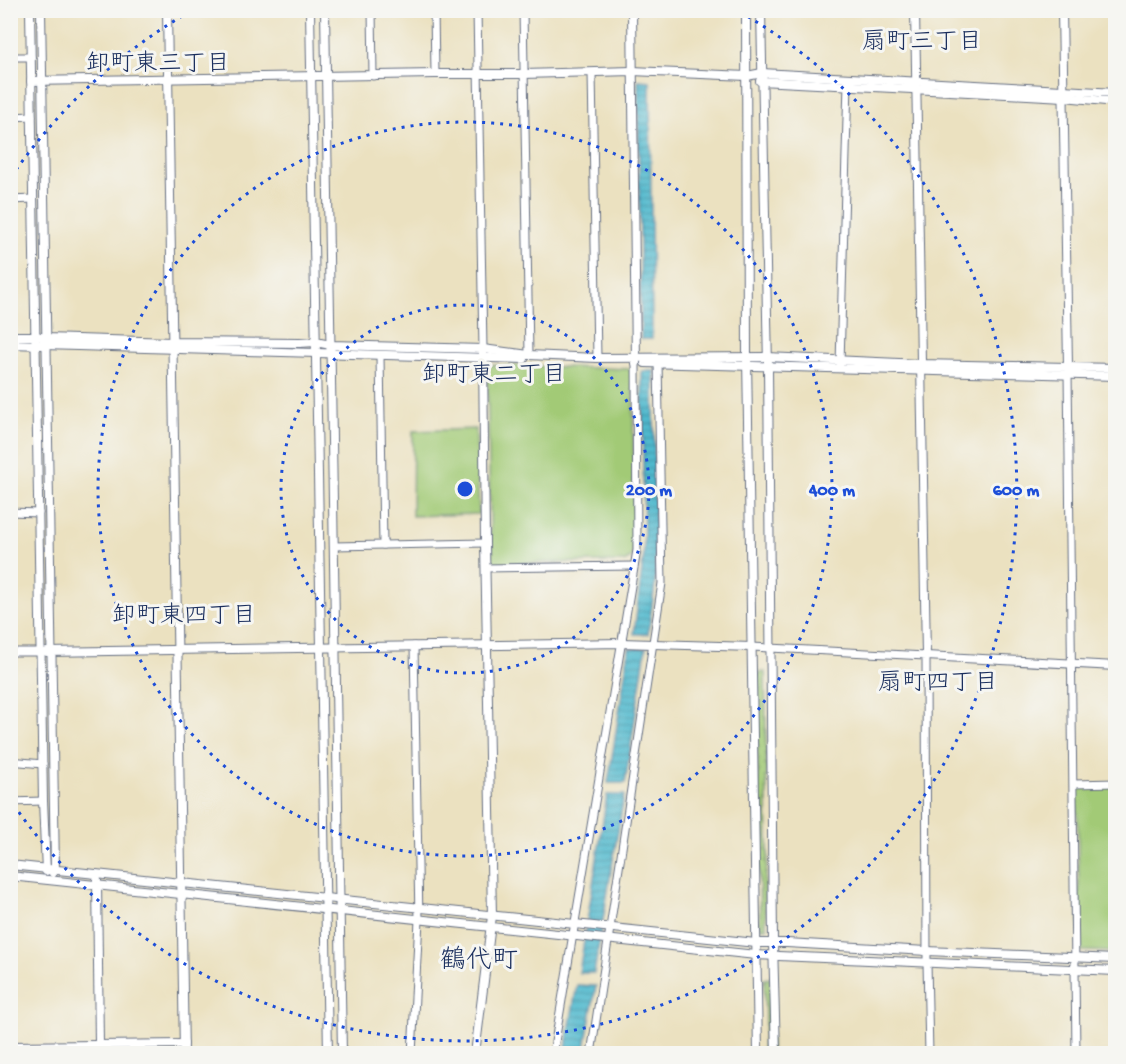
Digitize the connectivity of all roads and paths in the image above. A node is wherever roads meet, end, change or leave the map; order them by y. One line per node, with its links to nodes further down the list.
1 (30, 10): 16 (street)
2 (41, 10): 29 (street)
3 (167, 10): 26 (street)
4 (310, 10): 24 (street)
5 (325, 10): 25 (street)
6 (372, 10): 22 (street)
7 (434, 10): 19 (street)
8 (477, 10): 20 (street)
9 (523, 10): 21 (street)
10 (632, 10): 17 (street)
11 (746, 10): 23 (street)
12 (761, 10): 27 (street)
13 (915, 10): 31 (street)
14 (1062, 10): 32 (street)
15 (10, 57): 16 (street)
16 (31, 57): 28 (street)
17 (632, 71): 18 (street); 23 (street); 52 (street)
18 (592, 73): 21 (street); 51 (street)
19 (435, 74): 20 (street); 22 (street)
20 (478, 74): 21 (street); 47 (street)
21 (524, 74): 48 (street)
22 (373, 76): 25 (street)
23 (747, 76): 27 (street); 54 (street)
24 (311, 77): 25 (street); 26 (street); 42 (street)
25 (326, 77): 45 (street)
26 (167, 78): 29 (street); 44 (street)
27 (762, 78): 30 (street); 50 (street)
28 (31, 81): 29 (street); 35 (street)
29 (42, 81): 41 (street)
30 (848, 82): 31 (street); 55 (street)
31 (916, 86): 32 (street); 57 (street)
32 (1064, 93): 33 (street); 34 (street); 59 (street)
33 (1116, 93)
34 (1116, 102)
35 (32, 116): 36 (street); 37 (street)
36 (10, 117)
37 (33, 199): 38 (street); 40 (street)
38 (10, 200)
39 (10, 336): 40 (street)
40 (36, 340): 41 (street); 43 (street); 62 (street)
41 (46, 341): 44 (street); 79 (street)
42 (315, 342): 44 (street); 45 (street); 46 (street)
43 (10, 345)
44 (173, 345): 46 (street); 76 (street)
45 (331, 349): 46 (street); 47 (street); 49 (street); 65 (street)
46 (315, 352): 72 (street)
47 (483, 353): 48 (street); 49 (street); 52 (street); 63 (street)
48 (529, 355): 51 (street)
49 (380, 356): 64 (street)
50 (767, 357): 54 (street); 55 (street); 56 (street)
51 (597, 358): 52 (street)
52 (636, 360): 53 (street); 66 (street)
53 (658, 361): 54 (street); 69 (street)
54 (747, 362): 56 (street); 73 (street)
55 (839, 364): 56 (street); 57 (street)
56 (768, 367): 74 (street)
57 (922, 367): 59 (street); 80 (street)
58 (1116, 368): 59 (street)
59 (1068, 370): 60 (street); 81 (street)
60 (1116, 376)
61 (10, 512): 62 (street)
62 (39, 513): 78 (street)
63 (485, 543): 64 (street); 67 (street)
64 (382, 545): 65 (street)
65 (334, 546): 75 (street)
66 (634, 566): 67 (street); 68 (street)
67 (486, 568): 70 (street)
68 (621, 642): 69 (street); 70 (street); 105 (street)
69 (653, 643): 73 (street); 107 (street)
70 (487, 645): 71 (street); 103 (street)
71 (414, 646): 75 (street); 100 (street)
72 (320, 647): 75 (street); 76 (street); 98 (street)
73 (752, 647): 74 (street); 111 (street)
74 (770, 647): 80 (street); 110 (street)
75 (335, 648): 99 (street)
76 (177, 650): 79 (street); 95 (street)
77 (10, 652): 78 (street)
78 (41, 652): 79 (street); 84 (street)
79 (51, 652): 91 (street)
80 (926, 656): 81 (street); 112 (street)
81 (1072, 664): 82 (street); 86 (street)
82 (1116, 666)
83 (10, 760): 84 (street)
84 (43, 764): 87 (street)
85 (1116, 783): 86 (street)
86 (1074, 784): 115 (street)
87 (43, 801): 88 (street); 90 (street)
88 (10, 802)
89 (10, 865): 90 (street)
90 (45, 868): 91 (street); 94 (street)
91 (55, 870): 92 (street); 94 (street)
92 (96, 874): 95 (street); 96 (street)
93 (10, 876): 94 (street)
94 (49, 880): 96 (street)
95 (181, 882): 97 (street); 98 (street)
96 (97, 885): 97 (street); 121 (street)
97 (181, 894): 101 (street); 120 (street)
98 (324, 898): 99 (street); 101 (street)
99 (340, 899): 100 (street); 102 (street)
100 (419, 908): 103 (street); 104 (street)
101 (325, 910): 102 (street); 124 (street)
102 (341, 911): 104 (street); 125 (street)
103 (492, 916): 105 (street); 106 (street)
104 (419, 920): 106 (street); 126 (street)
105 (577, 925): 107 (street); 108 (street)
106 (491, 927): 108 (street); 127 (street)
107 (610, 928): 109 (street); 111 (street)
108 (573, 936): 109 (street); 128 (street)
109 (608, 940): 113 (street); 129 (street)
110 (773, 942): 111 (street); 112 (street); 114 (street)
111 (756, 943): 113 (street)
112 (927, 951): 115 (street); 117 (street)
113 (756, 955): 114 (street); 130 (street)
114 (774, 955): 117 (street); 131 (street)
115 (1075, 957): 116 (street); 118 (street)
116 (1116, 959)
117 (927, 963): 118 (street); 132 (street)
118 (1075, 969): 119 (street); 133 (street)
119 (1116, 971)
120 (184, 1044): 121 (street); 123 (street)
121 (99, 1045): 122 (street)
122 (10, 1046)
123 (184, 1053)
124 (328, 1053)
125 (342, 1053)
126 (412, 1053)
127 (475, 1053)
128 (553, 1053)
129 (591, 1053)
130 (758, 1053)
131 (776, 1053)
132 (929, 1053)
133 (1076, 1053)

